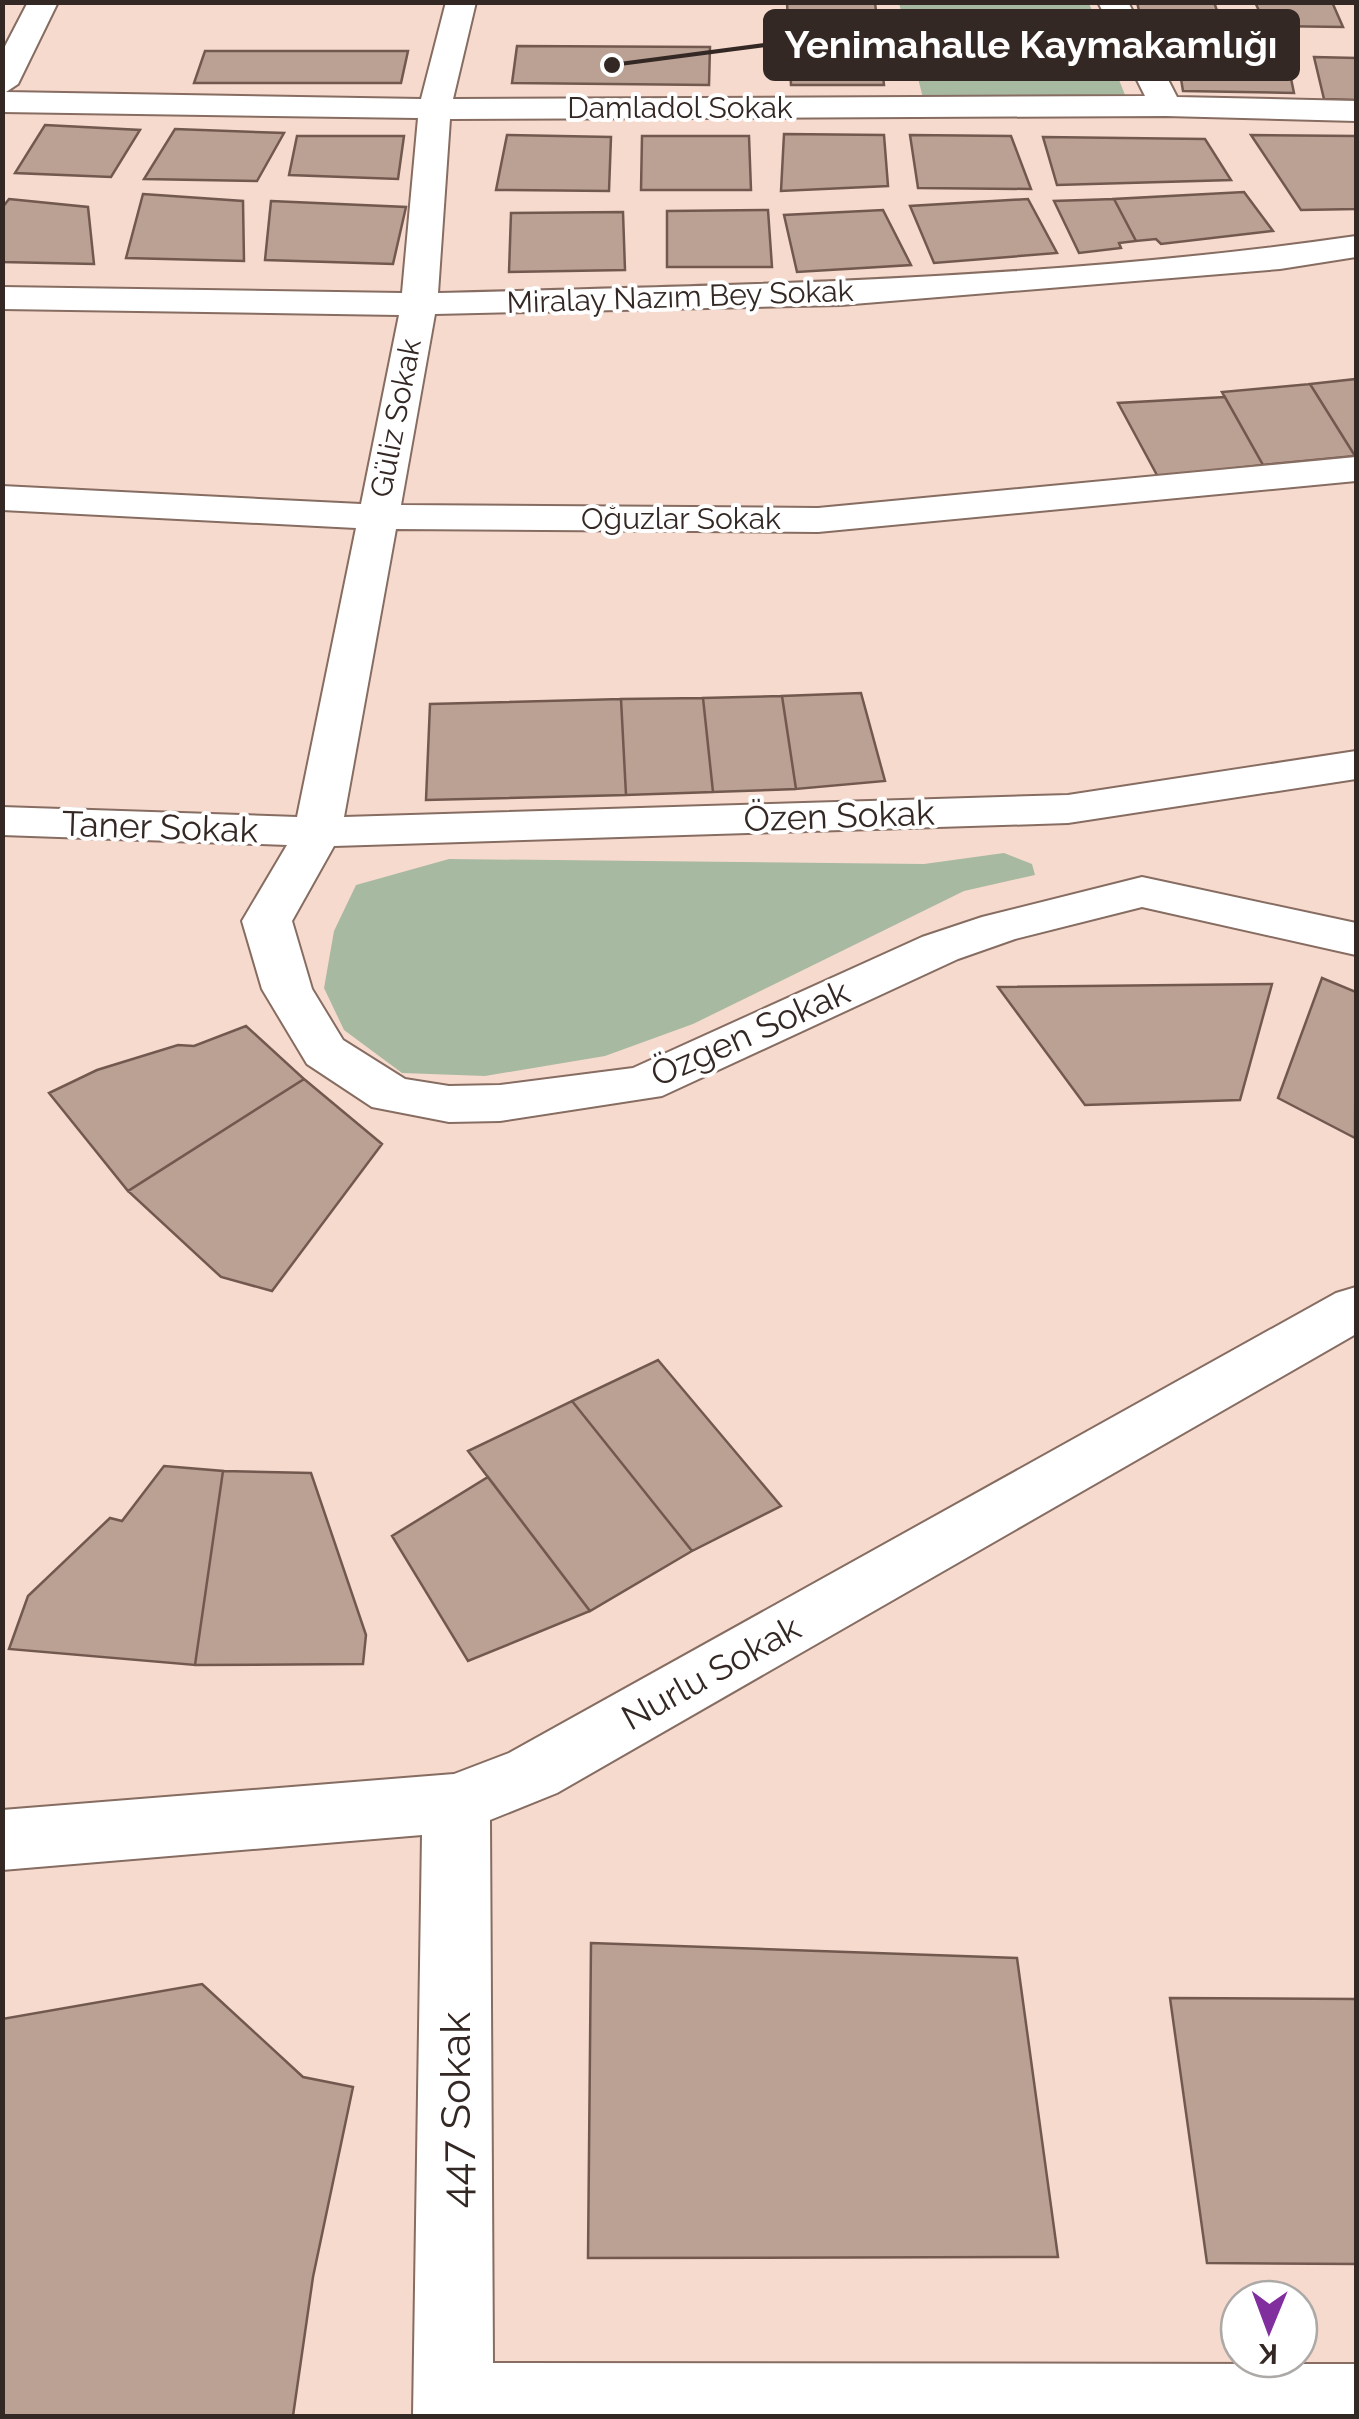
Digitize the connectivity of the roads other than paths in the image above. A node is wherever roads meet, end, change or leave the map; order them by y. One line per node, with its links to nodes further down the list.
1 (43, 2): 4 (street)
2 (461, 2): 7 (street, Güliz Sokak)
3 (1114, 2): 6 (street)
4 (2, 84)
5 (2, 102): 7 (street, Damladol Sokak)
6 (1166, 106): 7 (street, Damladol Sokak); 8 (street, Damladol Sokak)
7 (436, 109): 11 (street, Güliz Sokak)
8 (1356, 110)
9 (1356, 247): 11 (street, Miralay Nazım Bey Sokak)
10 (2, 298): 11 (street, Miralay Nazım Bey Sokak)
11 (419, 304): 14 (street, Güliz Sokak)
12 (1356, 468): 14 (street, Oğuzlar Sokak)
13 (2, 498): 14 (street, Oğuzlar Sokak)
14 (376, 517): 17 (street, Güliz Sokak)
15 (1356, 765): 17 (street, Özen Sokak)
16 (2, 822): 17 (street, Taner Sokak)
17 (318, 832): 18 (street, Özgen Sokak)
18 (1356, 939)
19 (1356, 1308): 20 (street, Nurlu Sokak)
20 (456, 1803): 21 (street, Nurlu Sokak); 23 (street, 447 Sokak)
21 (2, 1840)
22 (1356, 2404): 23 (street)
23 (453, 2410)

